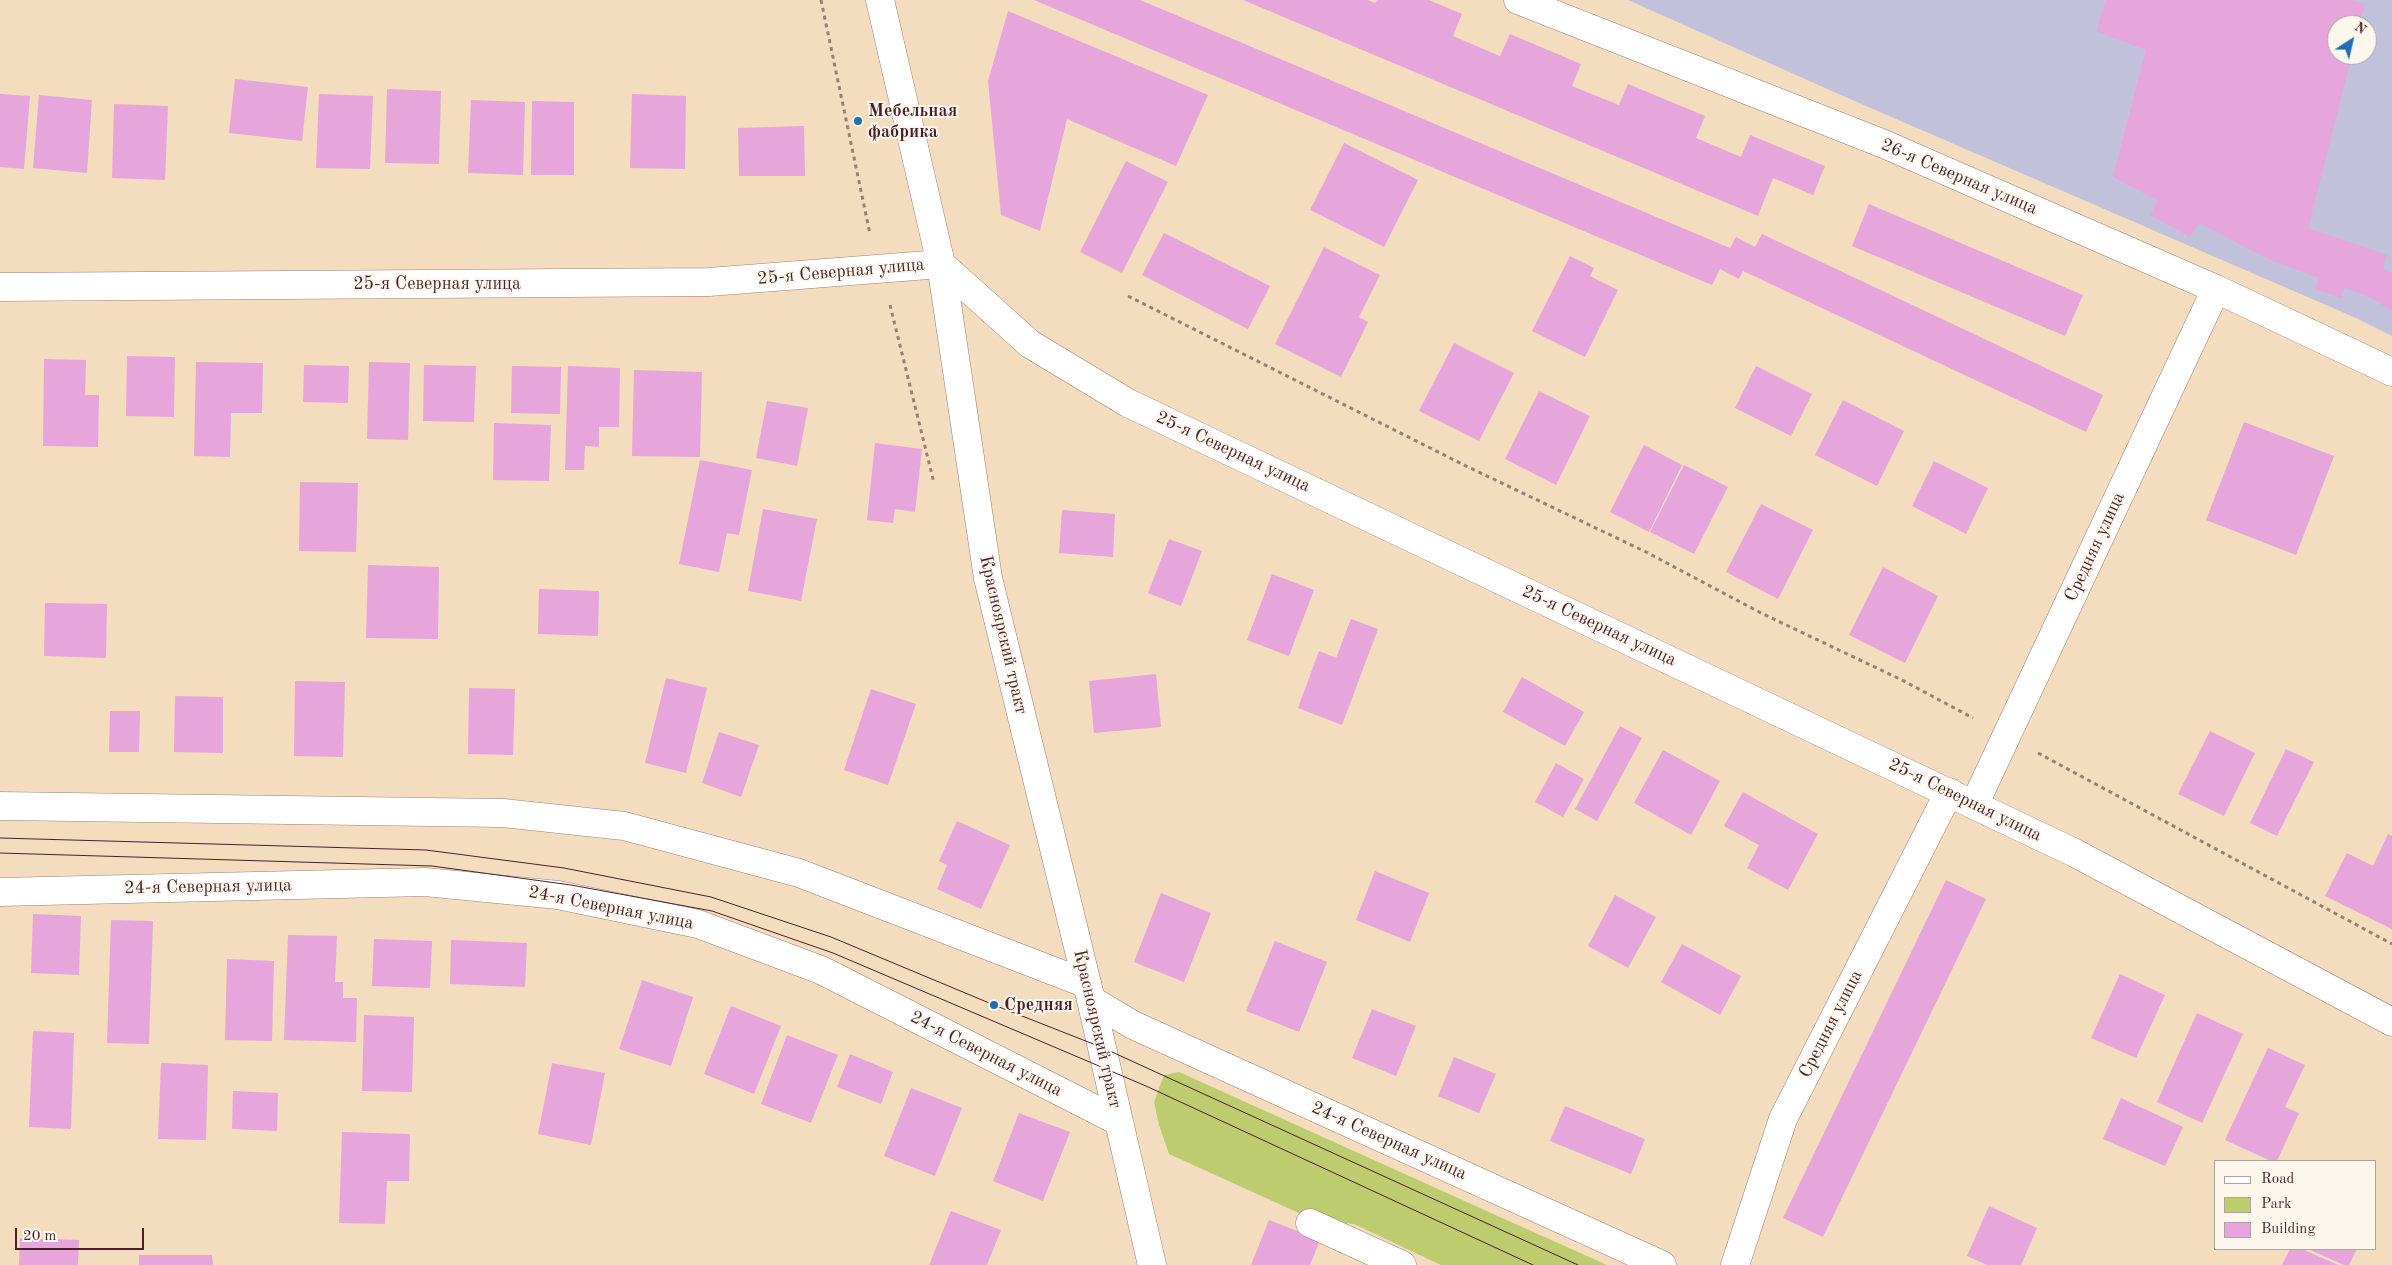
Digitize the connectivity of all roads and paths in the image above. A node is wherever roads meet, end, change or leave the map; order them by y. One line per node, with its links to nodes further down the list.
1 (821, 0): 5 (path)
2 (880, 0): 4 (street, Красноярский тракт)
3 (1518, 0): 7 (street, 26-я Северная улица)
4 (941, 264): 5 (street, 25-я Северная улица); 12 (street, 25-я Северная улица); 17 (street, Красноярский тракт)
5 (877, 270): 6 (street, 25-я Северная улица); 10 (path)
6 (0, 287)
7 (2216, 289): 9 (street, 26-я Северная улица); 11 (street, Средняя улица)
8 (1128, 296): 11 (path)
9 (2392, 372)
10 (935, 488)
11 (2007, 736): 13 (street, Средняя улица); 16 (path)
12 (1949, 792): 13 (street, 25-я Северная улица); 24 (street, Средняя улица)
13 (1974, 805): 18 (street, 25-я Северная улица)
14 (0, 806): 17 (street, 24-я Северная улица)
15 (0, 892): 19 (street, 24-я Северная улица)
16 (2392, 944)
17 (1089, 992): 19 (street, Красноярский тракт); 23 (street, 24-я Северная улица)
18 (2392, 1022)
19 (1118, 1121): 21 (street, Красноярский тракт)
20 (1310, 1224): 22 (street)
21 (1152, 1265)
22 (1402, 1265)
23 (1662, 1265)
24 (1735, 1265)

